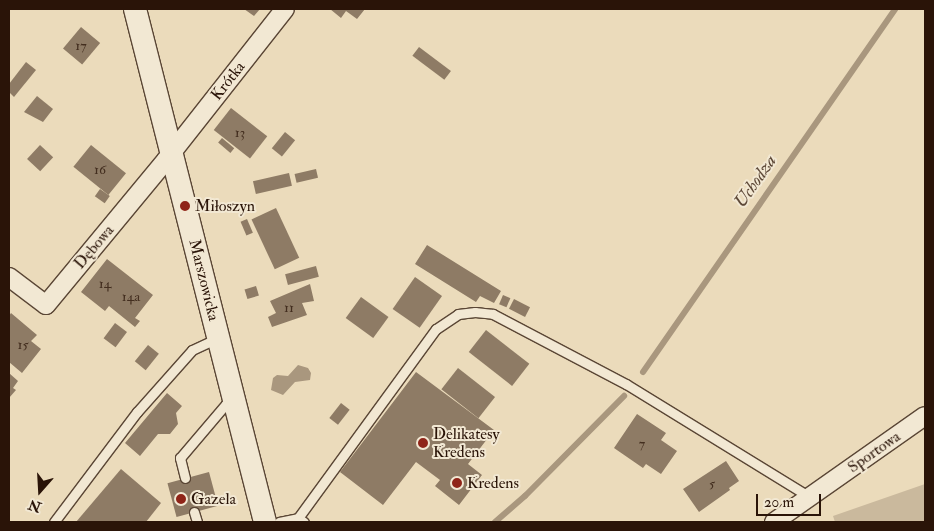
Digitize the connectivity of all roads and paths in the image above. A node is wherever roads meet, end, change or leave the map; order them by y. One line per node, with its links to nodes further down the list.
1 (135, 9): 3 (street, Marszowicka)
2 (285, 9): 3 (street, Krótka)
3 (172, 153): 4 (street, Dębowa); 5 (street, Marszowicka)
4 (9, 277)
5 (218, 338): 6 (street, Marszowicka); 12 (lane)
6 (233, 402): 8 (lane); 14 (street, Marszowicka)
7 (925, 416): 9 (street, Sportowa)
8 (186, 478)
9 (811, 498): 11 (lane); 16 (street, Sportowa)
10 (194, 512): 13 (lane)
11 (301, 520): 15 (lane)
12 (54, 522)
13 (197, 522)
14 (265, 522)
15 (279, 522)
16 (774, 522)

